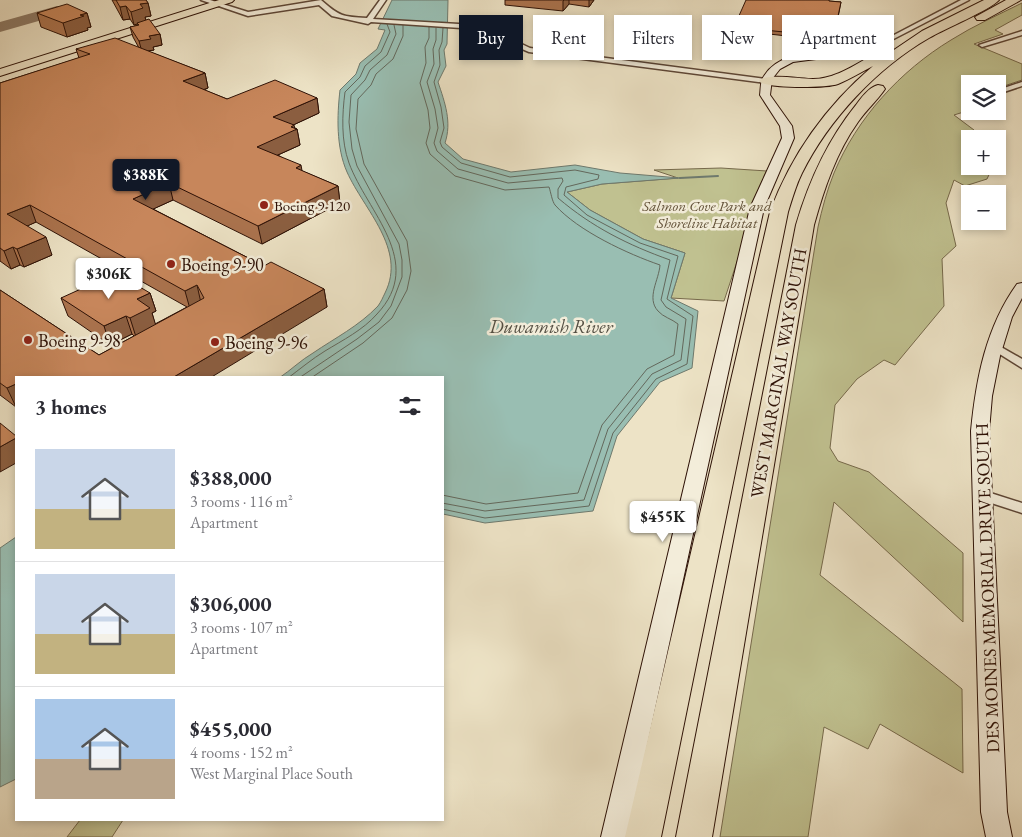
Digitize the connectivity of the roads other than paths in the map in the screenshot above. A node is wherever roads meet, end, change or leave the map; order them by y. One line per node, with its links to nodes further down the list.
1 (204, 0): 8 (street)
2 (229, 0): 8 (main road)
3 (382, 0): 9 (street)
4 (966, 0): 11 (street)
5 (993, 0): 13 (highway, WEST MARGINAL WAY SOUTH)
6 (1015, 0): 27 (highway, WEST MARGINAL WAY SOUTH)
7 (318, 2): 8 (street); 9 (street)
8 (216, 4): 15 (main road)
9 (368, 22): 16 (street)
10 (1022, 33): 12 (street)
11 (894, 37)
12 (982, 45)
13 (904, 48): 16 (highway); 19 (highway, WEST MARGINAL WAY SOUTH)
14 (790, 60): 16 (street)
15 (0, 73)
16 (766, 80): 19 (highway); 25 (street)
17 (1022, 84): 18 (street)
18 (1006, 89)
19 (796, 170): 26 (highway, WEST MARGINAL WAY SOUTH)
20 (1022, 287): 21 (street, DES MOINES MEMORIAL DRIVE SOUTH)
21 (994, 346): 22 (street); 23 (street, DES MOINES MEMORIAL DRIVE SOUTH)
22 (1022, 364)
23 (981, 495): 24 (street); 28 (street, DES MOINES MEMORIAL DRIVE SOUTH)
24 (1022, 508)
25 (614, 837)
26 (643, 837)
27 (694, 837)
28 (999, 837)

